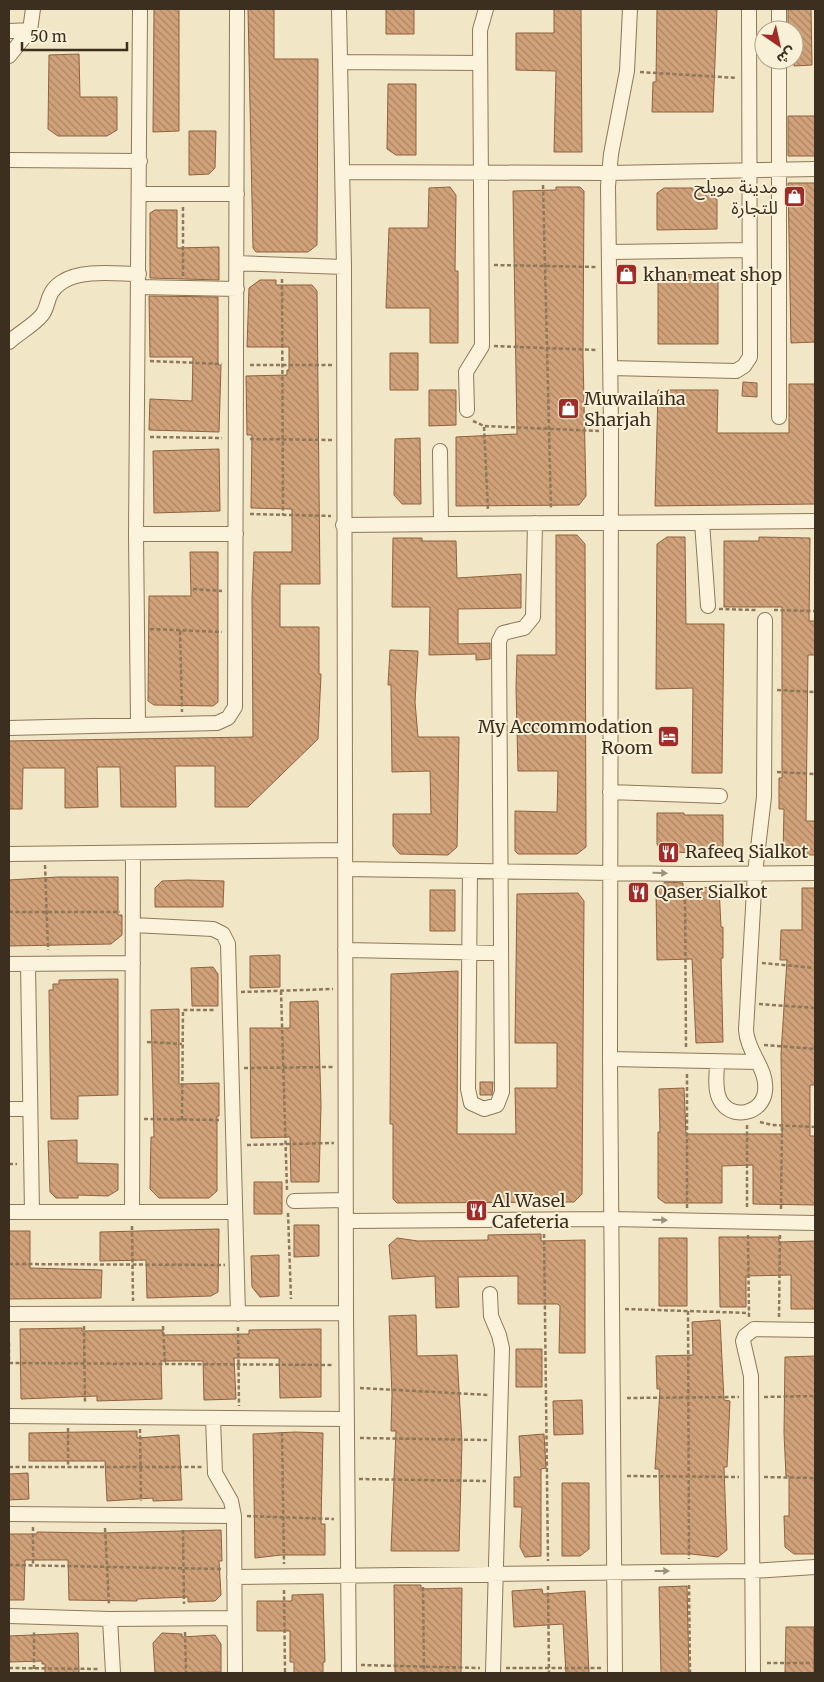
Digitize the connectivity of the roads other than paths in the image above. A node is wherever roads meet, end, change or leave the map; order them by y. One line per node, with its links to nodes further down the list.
1 (33, 9): 8 (street)
2 (140, 9): 15 (street)
3 (237, 9): 23 (street)
4 (339, 9): 11 (street)
5 (486, 9): 12 (street)
6 (630, 9): 21 (street)
7 (749, 9): 16 (street)
8 (30, 30): 9 (street); 10 (street)
9 (9, 31)
10 (9, 56)
11 (340, 62): 12 (street); 19 (street)
12 (480, 63): 20 (street)
13 (779, 70): 17 (street)
14 (9, 160): 15 (street)
15 (140, 161): 22 (street)
16 (749, 170): 17 (street); 21 (street); 24 (street)
17 (780, 170): 18 (street); 33 (street)
18 (815, 170)
19 (343, 172): 20 (street); 27 (street)
20 (480, 172): 21 (street); 32 (street)
21 (609, 173): 25 (street)
22 (139, 194): 23 (street); 28 (street)
23 (237, 194): 26 (street)
24 (749, 250): 25 (street); 31 (street)
25 (610, 252): 31 (street)
26 (237, 263): 27 (street); 29 (street)
27 (344, 267): 35 (street)
28 (139, 280): 29 (street); 30 (street); 41 (street)
29 (237, 289): 42 (street)
30 (9, 342)
31 (610, 368): 37 (street)
32 (467, 410)
33 (779, 417)
34 (440, 450): 39 (street)
35 (343, 521): 39 (street); 49 (street)
36 (815, 521): 38 (street)
37 (609, 522): 38 (street); 40 (street); 47 (street)
38 (702, 522): 43 (street)
39 (441, 523): 40 (street)
40 (535, 523): 54 (street)
41 (136, 534): 42 (street); 45 (street)
42 (236, 534): 45 (street)
43 (708, 606)
44 (765, 620): 56 (street)
45 (138, 724): 46 (street)
46 (9, 728)
47 (610, 792): 48 (street); 55 (street)
48 (720, 796)
49 (345, 850): 50 (street); 52 (street)
50 (133, 853): 51 (street); 58 (street)
51 (9, 854)
52 (345, 869): 53 (street); 59 (street)
53 (470, 871): 54 (street); 60 (street)
54 (501, 871): 55 (street); 61 (street)
55 (611, 872): 56 (street, one-way to 56); 65 (street)
56 (755, 873): 57 (street); 67 (street)
57 (815, 873)
58 (133, 918): 62 (street); 75 (street)
59 (345, 950): 60 (street); 70 (street)
60 (469, 952): 61 (street); 61 (street)
61 (501, 953)
62 (133, 963): 64 (street); 74 (street)
63 (9, 964): 64 (street)
64 (28, 964): 69 (street)
65 (610, 1059): 66 (street); 76 (street)
66 (717, 1062): 67 (street); 67 (street)
67 (757, 1062)
68 (9, 1109): 69 (street)
69 (30, 1109): 73 (street)
70 (345, 1200): 71 (street); 77 (street)
71 (290, 1201)
72 (9, 1212): 73 (street)
73 (32, 1212): 74 (street)
74 (132, 1212): 75 (street)
75 (235, 1212): 82 (street)
76 (611, 1219): 77 (street); 78 (street, one-way to 78); 90 (street)
77 (346, 1221): 80 (street)
78 (815, 1223)
79 (490, 1294): 93 (street)
80 (346, 1313): 82 (street); 86 (street)
81 (9, 1314): 82 (street)
82 (238, 1314)
83 (815, 1330): 91 (street)
84 (9, 1416): 85 (street)
85 (213, 1418): 86 (street); 88 (street)
86 (347, 1418): 94 (street)
87 (9, 1514): 88 (street)
88 (234, 1516): 92 (street)
89 (815, 1567): 91 (street)
90 (613, 1571): 91 (street, one-way to 91); 93 (street); 103 (street)
91 (752, 1571): 98 (street)
92 (234, 1573): 94 (street); 96 (street)
93 (496, 1573): 94 (street); 102 (street)
94 (349, 1576): 101 (street)
95 (9, 1616): 97 (street)
96 (234, 1618): 97 (street); 100 (street)
97 (110, 1619): 99 (street)
98 (753, 1668)
99 (113, 1671)
100 (235, 1673)
101 (349, 1673)
102 (493, 1673)
103 (615, 1673)

